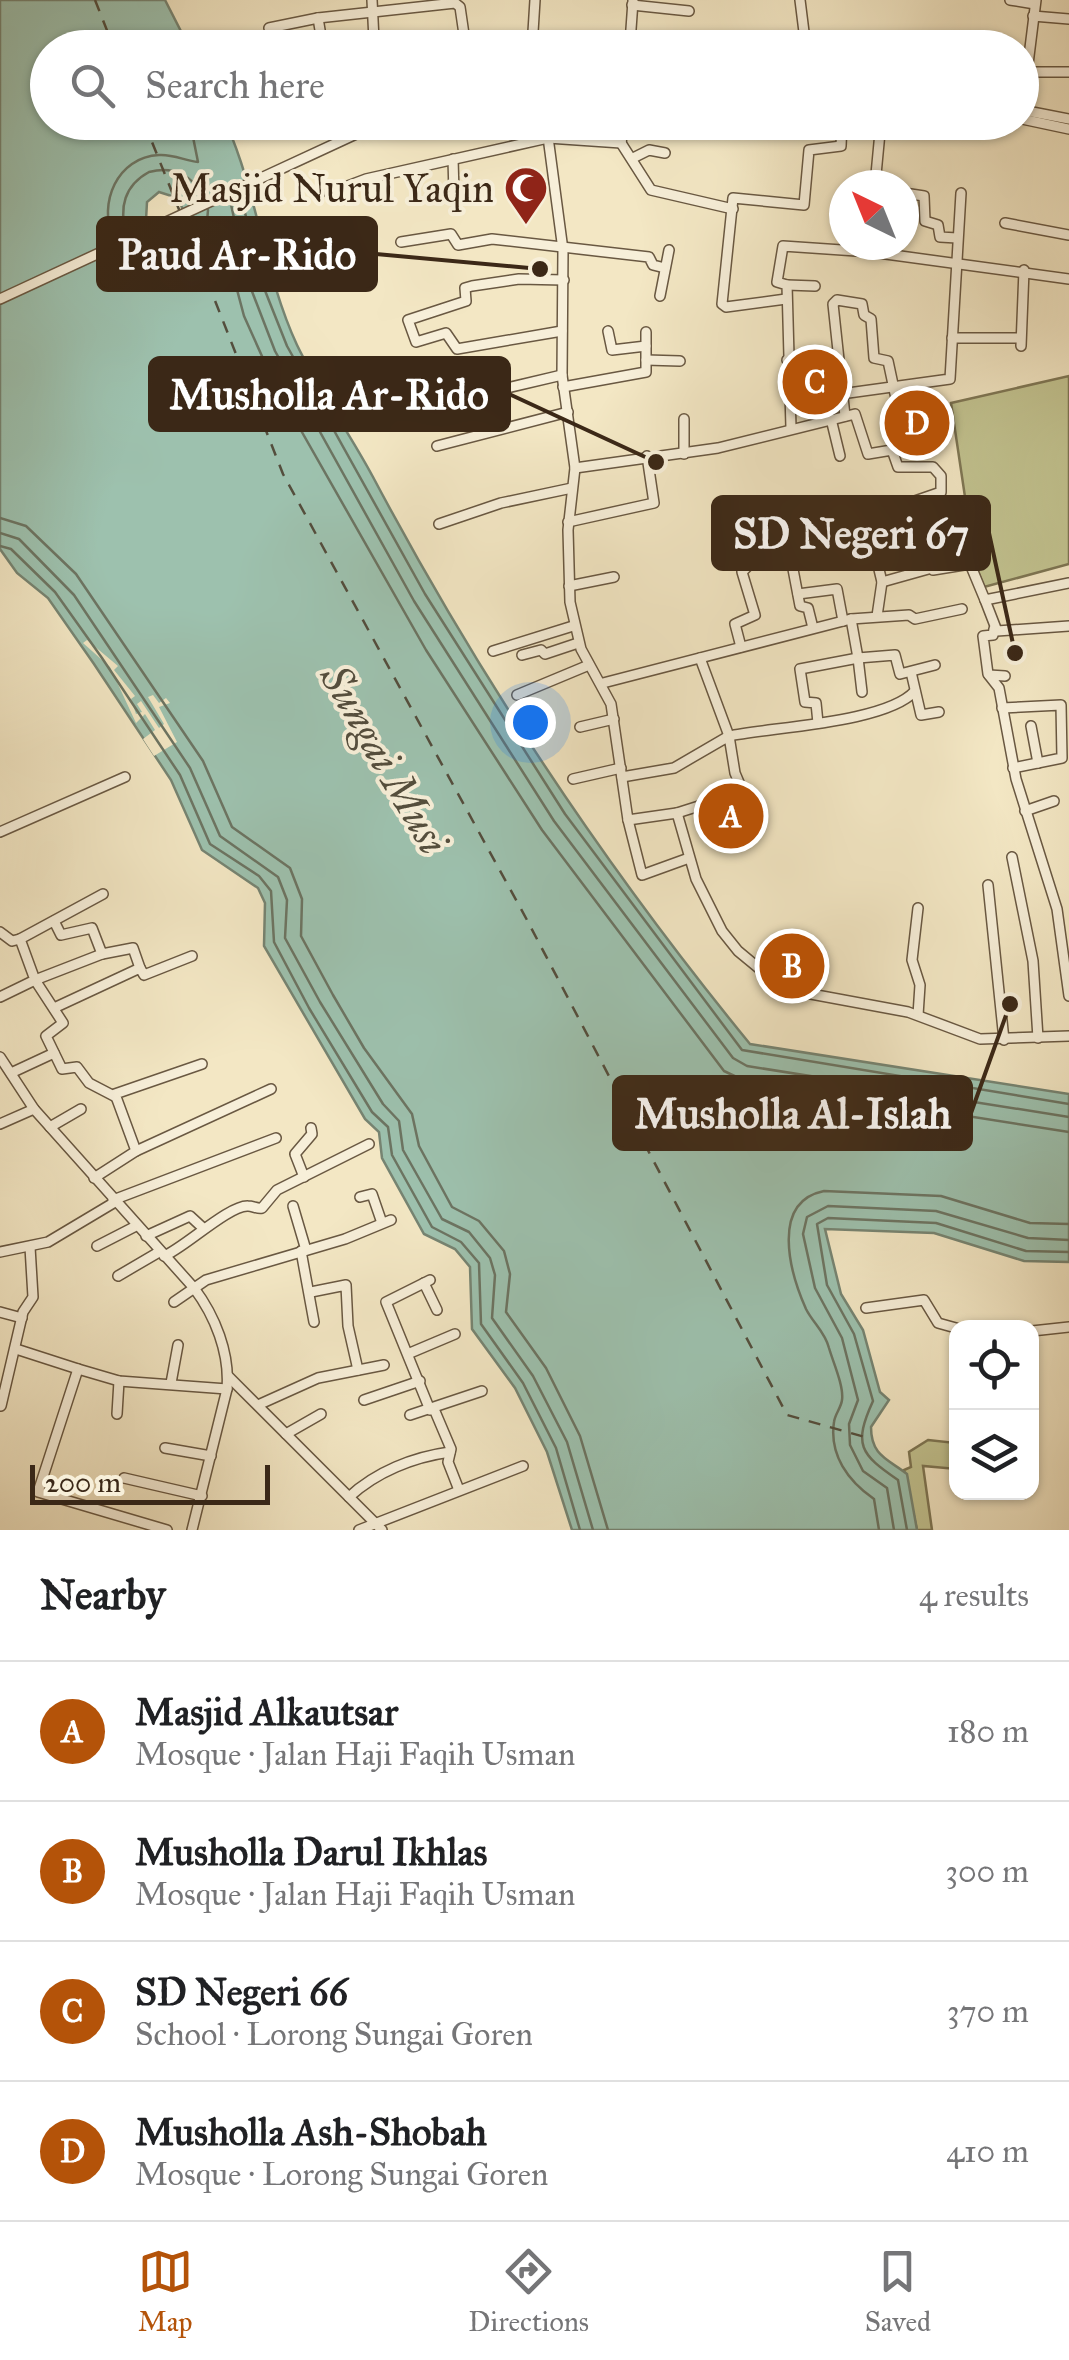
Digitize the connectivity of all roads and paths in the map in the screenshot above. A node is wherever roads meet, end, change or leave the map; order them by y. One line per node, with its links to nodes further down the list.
1 (535, 0): 14 (street)
2 (800, 0): 16 (street)
3 (1010, 0): 5 (street)
4 (633, 2): 7 (street); 15 (street)
5 (1035, 2): 8 (street)
6 (372, 6): 9 (street); 13 (street)
7 (690, 8)
8 (1033, 16): 10 (street); 17 (street)
9 (318, 18): 11 (street); 12 (street)
10 (1069, 19)
11 (269, 28)
12 (320, 30)
13 (463, 30)
14 (536, 30)
15 (631, 30)
16 (804, 30)
17 (1032, 30)
18 (1039, 72): 19 (street)
19 (1069, 73): 20 (street)
20 (1068, 87)
21 (1039, 113): 22 (street)
22 (1069, 118)
23 (1039, 123): 24 (street)
24 (1069, 129)
25 (343, 140): 58 (street)
26 (539, 140): 35 (street)
27 (548, 140): 47 (street)
28 (572, 140): 32 (street)
29 (622, 140): 32 (street)
30 (841, 140): 41 (street)
31 (880, 140): 36 (street)
32 (621, 144): 34 (street)
33 (665, 153): 34 (street)
34 (632, 158): 41 (street)
35 (454, 160): 37 (street); 38 (street)
36 (877, 170)
37 (330, 192)
38 (454, 193)
39 (961, 193): 44 (street)
40 (919, 195): 44 (street)
41 (733, 210): 59 (street)
42 (1005, 223): 43 (street)
43 (1069, 235)
44 (958, 238): 50 (street)
45 (402, 242): 47 (street)
46 (829, 246): 55 (street)
47 (564, 250): 51 (street); 54 (street)
48 (669, 250): 51 (street)
49 (919, 255): 50 (street)
50 (956, 260): 52 (street); 63 (street)
51 (664, 268): 57 (street)
52 (1024, 270): 53 (street); 63 (street)
53 (1069, 279)
54 (564, 280): 60 (street); 60 (street)
55 (788, 285): 56 (street); 59 (street)
56 (815, 286)
57 (660, 296)
58 (0, 299)
59 (786, 300): 67 (street)
60 (562, 331): 69 (street)
61 (608, 331): 64 (street)
62 (646, 332): 64 (street)
63 (952, 338): 70 (street)
64 (646, 346): 66 (street)
65 (836, 354): 67 (street); 70 (street); 73 (street)
66 (646, 360): 68 (street); 71 (street)
67 (787, 360): 78 (street)
68 (680, 362)
69 (562, 375): 71 (street); 72 (street)
70 (892, 388): 73 (street); 79 (street)
71 (564, 390): 74 (street)
72 (490, 392)
73 (841, 394): 75 (street)
74 (568, 412): 80 (street); 84 (street)
75 (845, 416): 77 (street); 91 (street)
76 (684, 419): 81 (street)
77 (831, 419): 78 (street); 83 (street)
78 (792, 428): 81 (street)
79 (903, 431)
80 (437, 446)
81 (684, 454): 82 (street)
82 (647, 456): 84 (street); 88 (street)
83 (840, 456)
84 (575, 468): 85 (street)
85 (572, 488): 87 (street); 88 (street)
86 (794, 521): 93 (street)
87 (438, 524)
88 (568, 526): 95 (street)
89 (739, 529): 106 (street)
90 (792, 564): 96 (street)
91 (932, 568): 93 (street); 97 (street)
92 (614, 576): 95 (street)
93 (882, 582): 99 (street)
94 (1069, 583): 97 (street)
95 (569, 586): 101 (street)
96 (798, 594): 100 (street); 103 (street)
97 (985, 600): 104 (street)
98 (962, 609): 99 (street)
99 (877, 616): 100 (street)
100 (846, 620): 103 (street); 109 (street)
101 (573, 626): 105 (street); 107 (street)
102 (1069, 626): 104 (street)
103 (813, 628): 106 (street)
104 (994, 629): 114 (street)
105 (578, 642): 108 (street); 111 (street)
106 (740, 646): 110 (street)
107 (493, 650)
108 (522, 655)
109 (857, 656): 113 (street); 118 (street); 123 (street)
110 (700, 658): 116 (street); 126 (street)
111 (590, 665): 116 (street); 119 (street)
112 (936, 666): 113 (street)
113 (911, 672): 117 (street)
114 (989, 676): 115 (street); 120 (street)
115 (1005, 676)
116 (604, 684): 122 (street)
117 (915, 691): 121 (street); 123 (street)
118 (862, 692)
119 (517, 695)
120 (1002, 708): 127 (street); 129 (street)
121 (939, 712)
122 (614, 719): 125 (street); 130 (street)
123 (818, 723): 126 (street)
124 (1030, 726): 128 (street)
125 (580, 728)
126 (729, 736): 130 (street); 135 (street)
127 (1066, 762): 128 (street)
128 (1038, 764): 129 (street)
129 (1014, 768): 134 (street)
130 (621, 772): 132 (street); 136 (street)
131 (125, 777): 137 (street)
132 (573, 779)
133 (1054, 802): 134 (street)
134 (1025, 810): 150 (street)
135 (677, 813): 136 (street); 139 (street)
136 (628, 820): 139 (street)
137 (0, 832)
138 (1012, 857): 155 (street)
139 (689, 858): 153 (street)
140 (988, 885): 156 (street)
141 (104, 894): 143 (street)
142 (918, 908): 153 (street)
143 (54, 921): 145 (street); 146 (street)
144 (0, 932): 145 (street)
145 (20, 939): 149 (street)
146 (102, 954): 148 (street); 149 (street)
147 (192, 956): 148 (street)
148 (140, 968): 152 (street)
149 (36, 980): 151 (street); 152 (street)
150 (1069, 996)
151 (0, 997)
152 (54, 1008): 157 (street)
153 (918, 1015): 156 (street)
154 (1069, 1036): 155 (street)
155 (1038, 1038): 156 (street)
156 (1004, 1040)
157 (54, 1053): 160 (street); 162 (street)
158 (0, 1057): 160 (street)
159 (202, 1064): 162 (street)
160 (11, 1074): 163 (street)
161 (271, 1090): 170 (street)
162 (105, 1091): 170 (street)
163 (34, 1108): 165 (street); 167 (street)
164 (81, 1109): 167 (street)
165 (0, 1124)
166 (311, 1128): 171 (street)
167 (52, 1130): 172 (street)
168 (276, 1138): 174 (street)
169 (369, 1144): 171 (street)
170 (136, 1152): 172 (street)
171 (304, 1177): 177 (street)
172 (94, 1178): 174 (street)
173 (360, 1197): 181 (street)
174 (114, 1201): 176 (street); 180 (street)
175 (293, 1206): 181 (street)
176 (136, 1226): 178 (street); 179 (street)
177 (203, 1228): 178 (street); 183 (street)
178 (146, 1236): 183 (street)
179 (97, 1246)
180 (30, 1247): 182 (street); 191 (street)
181 (304, 1250): 185 (street); 186 (street)
182 (0, 1252)
183 (162, 1254): 184 (street); 185 (street)
184 (118, 1276)
185 (194, 1288): 187 (street); 207 (street)
186 (311, 1292): 192 (street); 206 (street)
187 (174, 1302)
188 (866, 1308): 193 (street)
189 (437, 1310): 200 (street)
190 (0, 1312): 191 (street)
191 (22, 1318): 198 (street)
192 (314, 1322)
193 (949, 1326)
194 (1069, 1327): 195 (street)
195 (1039, 1329)
196 (455, 1334): 200 (street)
197 (178, 1345): 210 (street)
198 (16, 1349): 202 (street); 203 (street)
199 (67, 1350): 202 (street)
200 (410, 1354): 208 (street)
201 (0, 1360): 203 (street)
202 (64, 1364): 205 (street)
203 (12, 1365): 215 (street)
204 (384, 1365): 206 (street)
205 (78, 1369): 209 (street); 230 (street)
206 (353, 1371): 214 (street)
207 (228, 1376): 211 (street); 214 (street)
208 (420, 1380): 213 (street); 216 (street)
209 (118, 1381): 210 (street); 217 (street)
210 (171, 1383): 211 (street)
211 (227, 1388): 223 (street)
212 (482, 1391): 216 (street)
213 (364, 1400)
214 (258, 1405): 220 (street)
215 (1, 1406)
216 (432, 1409): 219 (street); 222 (street)
217 (116, 1414)
218 (321, 1414): 220 (street)
219 (410, 1416)
220 (286, 1434): 228 (street)
221 (166, 1448): 223 (street)
222 (450, 1452): 226 (street); 228 (street)
223 (211, 1456): 227 (street)
224 (523, 1466): 226 (street)
225 (124, 1478): 227 (street)
226 (459, 1490): 229 (street)
227 (202, 1496): 231 (street)
228 (349, 1498): 229 (street)
229 (373, 1521): 232 (street); 233 (street)
230 (167, 1530)
231 (192, 1530)
232 (359, 1530)
233 (382, 1530)

